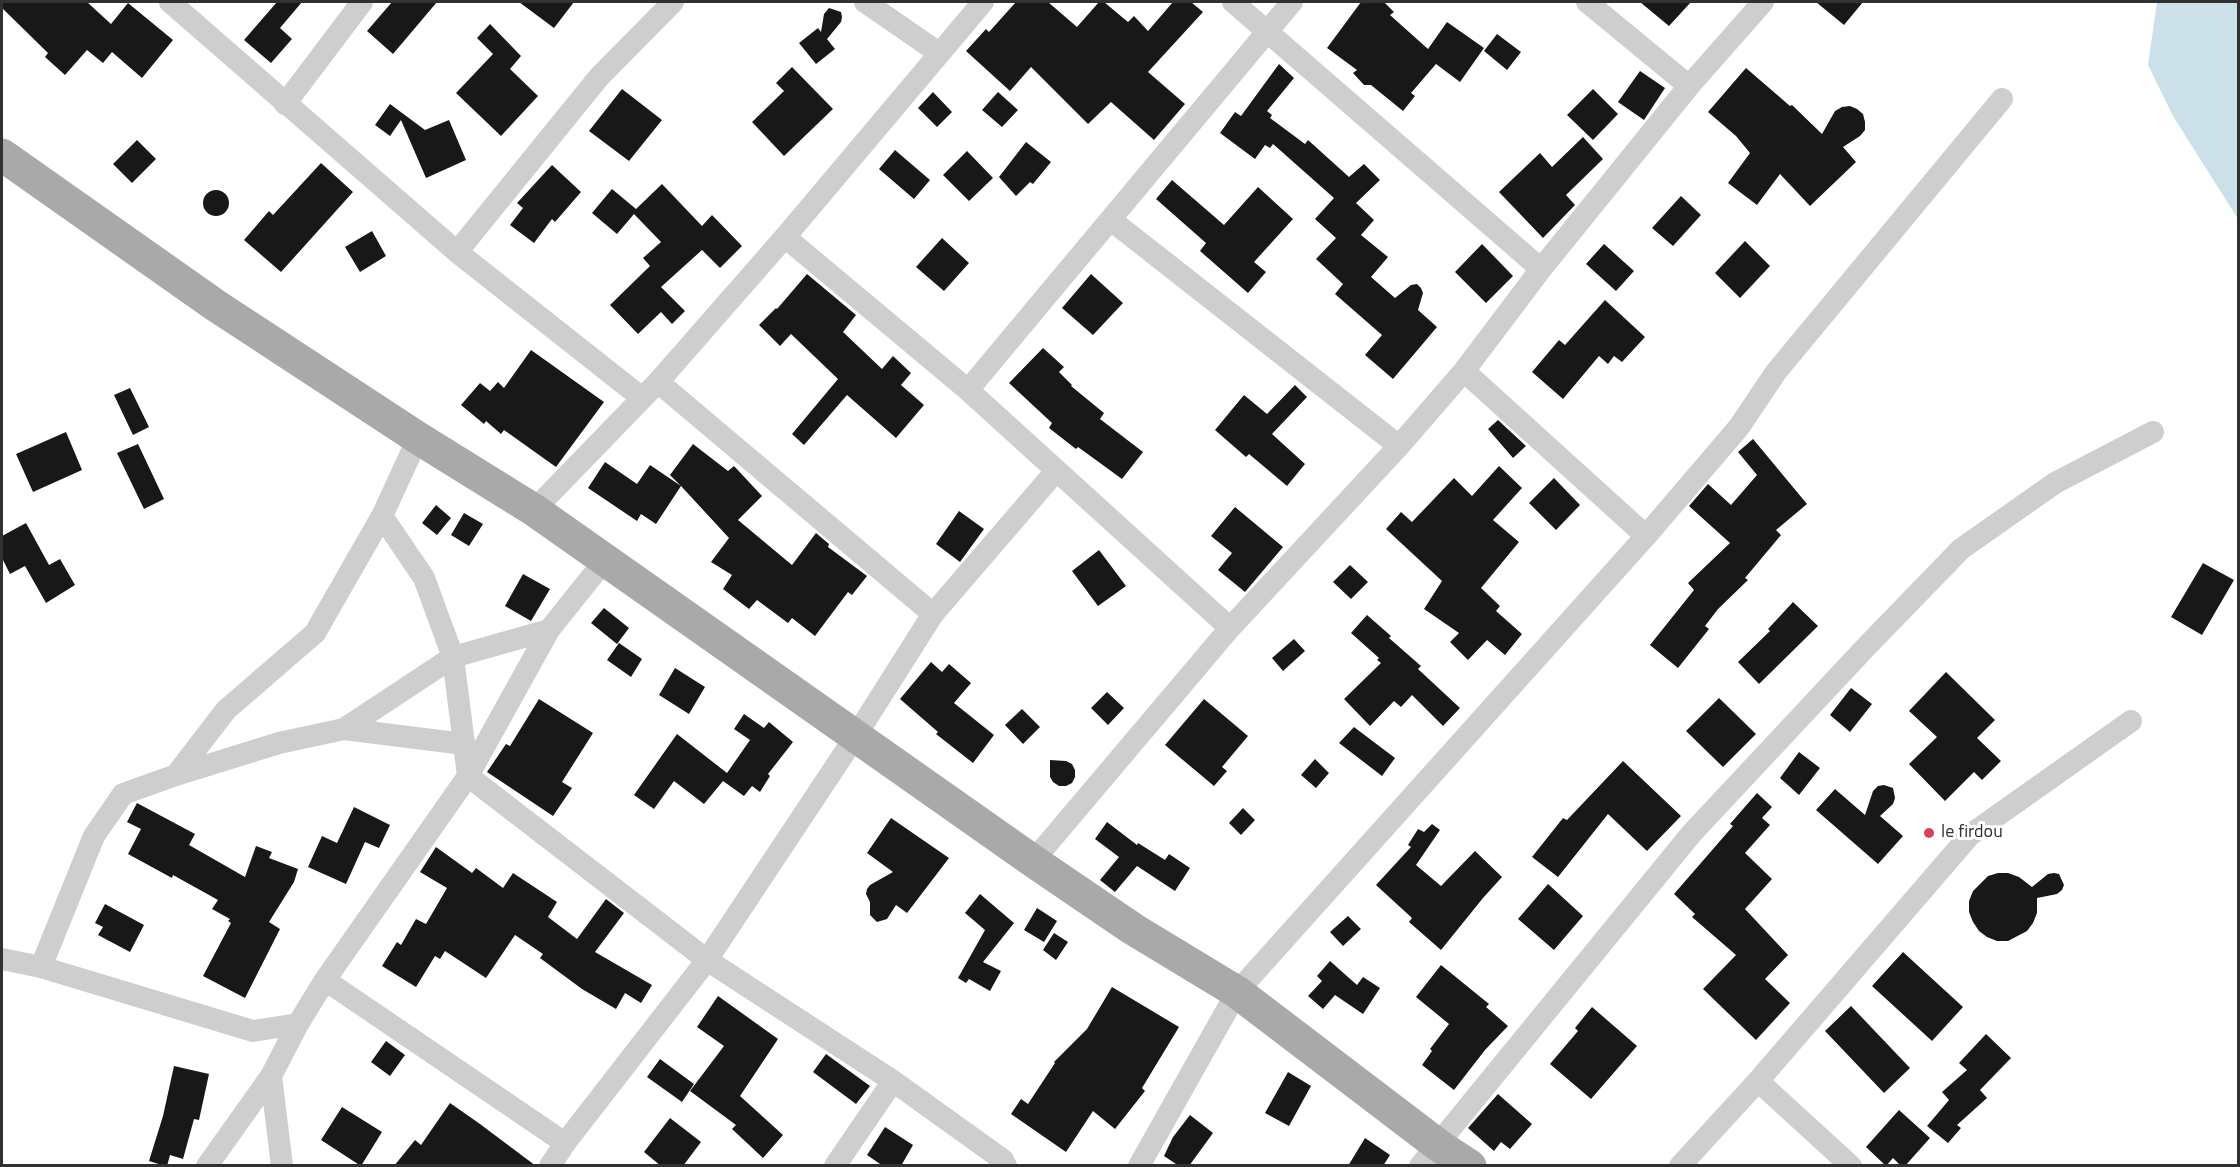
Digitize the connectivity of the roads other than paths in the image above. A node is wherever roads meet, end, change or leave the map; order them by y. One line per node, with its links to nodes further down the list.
1 (170, 2): 14 (street)
2 (362, 2): 14 (street)
3 (673, 2): 18 (street)
4 (865, 2): 11 (street)
5 (983, 2): 11 (street)
6 (1233, 2): 10 (street)
7 (1292, 2): 10 (street)
8 (1587, 2): 12 (street)
9 (1763, 2): 12 (street)
10 (1268, 31): 16 (street); 19 (street)
11 (939, 53): 17 (street)
12 (1689, 86): 19 (street)
13 (2002, 99): 30 (street)
14 (285, 104): 18 (street)
15 (2, 155): 25 (main road)
16 (1111, 220): 22 (street); 26 (street)
17 (785, 237): 21 (street); 22 (street)
18 (458, 252): 23 (street)
19 (1541, 269): 20 (street)
20 (1464, 371): 26 (street); 30 (street)
21 (658, 382): 23 (street); 32 (street)
22 (968, 390): 27 (street)
23 (642, 398): 28 (street)
24 (2153, 432): 53 (street)
25 (418, 438): 28 (main road); 29 (street)
26 (1399, 446): 33 (street)
27 (1056, 471): 32 (street); 33 (street)
28 (534, 510): 31 (main road)
29 (382, 516): 35 (street); 40 (street)
30 (1646, 536): 47 (street)
31 (605, 560): 34 (street); 38 (main road)
32 (933, 614): 38 (street)
33 (1230, 628): 42 (street)
34 (549, 630): 35 (street); 41 (street)
35 (453, 657): 37 (street); 39 (street)
36 (2131, 721): 50 (street)
37 (344, 729): 39 (street); 40 (street)
38 (855, 737): 42 (main road); 44 (street)
39 (464, 744): 41 (street)
40 (176, 775): 45 (street)
41 (468, 776): 44 (street); 46 (street)
42 (1033, 861): 47 (main road)
43 (2, 959): 45 (street)
44 (707, 960): 51 (street); 52 (street)
45 (41, 966): 48 (street)
46 (325, 980): 48 (street); 52 (street)
47 (1237, 992): 53 (main road); 59 (street)
48 (297, 1024): 49 (street)
49 (271, 1076): 54 (street); 55 (street)
50 (1758, 1081): 61 (street); 62 (street)
51 (893, 1082): 57 (street); 58 (street)
52 (565, 1143): 56 (street)
53 (1429, 1155): 60 (main road)
54 (207, 1166)
55 (282, 1166)
56 (550, 1166)
57 (835, 1166)
58 (1006, 1166)
59 (1139, 1166)
60 (1470, 1166)
61 (1680, 1166)
62 (1851, 1166)

